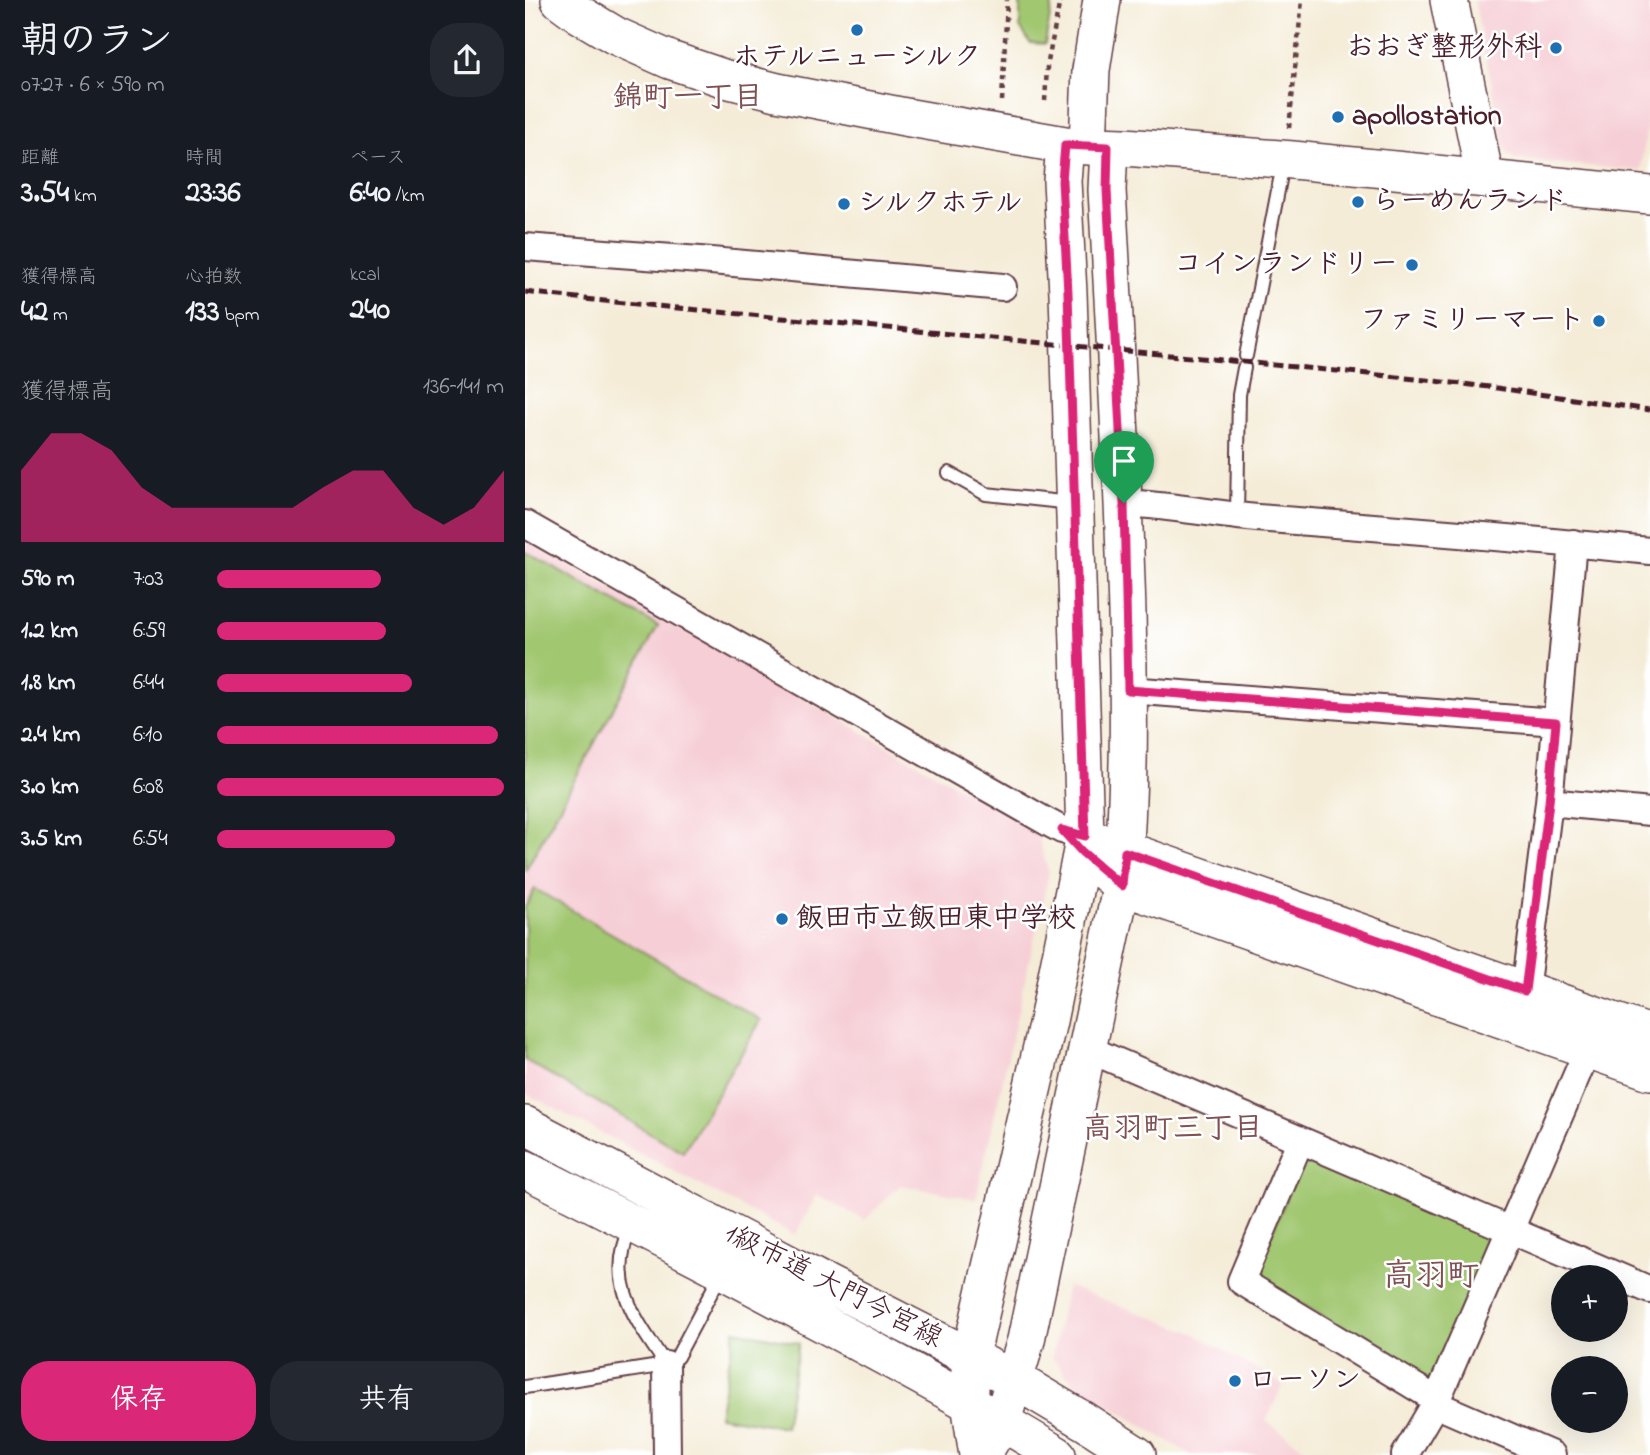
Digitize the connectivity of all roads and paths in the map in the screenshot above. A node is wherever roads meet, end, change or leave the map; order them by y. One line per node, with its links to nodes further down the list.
1 (560, 0): 10 (street)
2 (1007, 0): 8 (path)
3 (1060, 0): 7 (path)
4 (1102, 0): 10 (street)
5 (1302, 0): 9 (path)
6 (1449, 0): 11 (street)
7 (1045, 101)
8 (1002, 102)
9 (1288, 140)
10 (1087, 146): 11 (street); 17 (street); 18 (street)
11 (1485, 179): 13 (street)
12 (1280, 180): 19 (lane)
13 (1650, 195)
14 (525, 247): 15 (street)
15 (1003, 287)
16 (949, 473): 17 (lane)
17 (1075, 503): 27 (street)
18 (1124, 503): 19 (street); 23 (street)
19 (1237, 516): 21 (street)
20 (525, 524): 27 (street)
21 (1573, 544): 22 (street); 24 (street)
22 (1650, 551)
23 (1128, 690): 24 (street); 28 (street)
24 (1556, 722): 25 (street)
25 (1549, 802): 26 (street); 29 (street)
26 (1650, 812)
27 (1076, 839): 28 (street); 41 (street)
28 (1124, 869): 29 (street); 31 (street); 32 (street)
29 (1525, 991): 30 (street)
30 (1650, 1034)
31 (1088, 1049): 35 (street); 43 (street)
32 (1588, 1049): 33 (street); 38 (street)
33 (1650, 1071)
34 (525, 1125): 41 (street, 1級市道 大門今宮線)
35 (1300, 1141): 38 (street); 45 (street)
36 (525, 1169): 37 (street)
37 (632, 1223): 39 (street); 42 (lane)
38 (1510, 1231): 40 (street); 45 (street)
39 (723, 1270): 42 (lane); 46 (street)
40 (1650, 1290)
41 (971, 1358): 43 (street, 1級市道 大門今宮線); 46 (street)
42 (666, 1365): 44 (lane); 48 (street)
43 (1015, 1380): 47 (street); 51 (street, 1級市道 大門今宮線)
44 (525, 1387)
45 (1436, 1402): 52 (street); 53 (street)
46 (970, 1403): 47 (street); 49 (street)
47 (1002, 1421): 49 (street); 50 (street)
48 (667, 1455)
49 (980, 1455)
50 (1057, 1455)
51 (1137, 1455)
52 (1405, 1455)
53 (1552, 1455)

